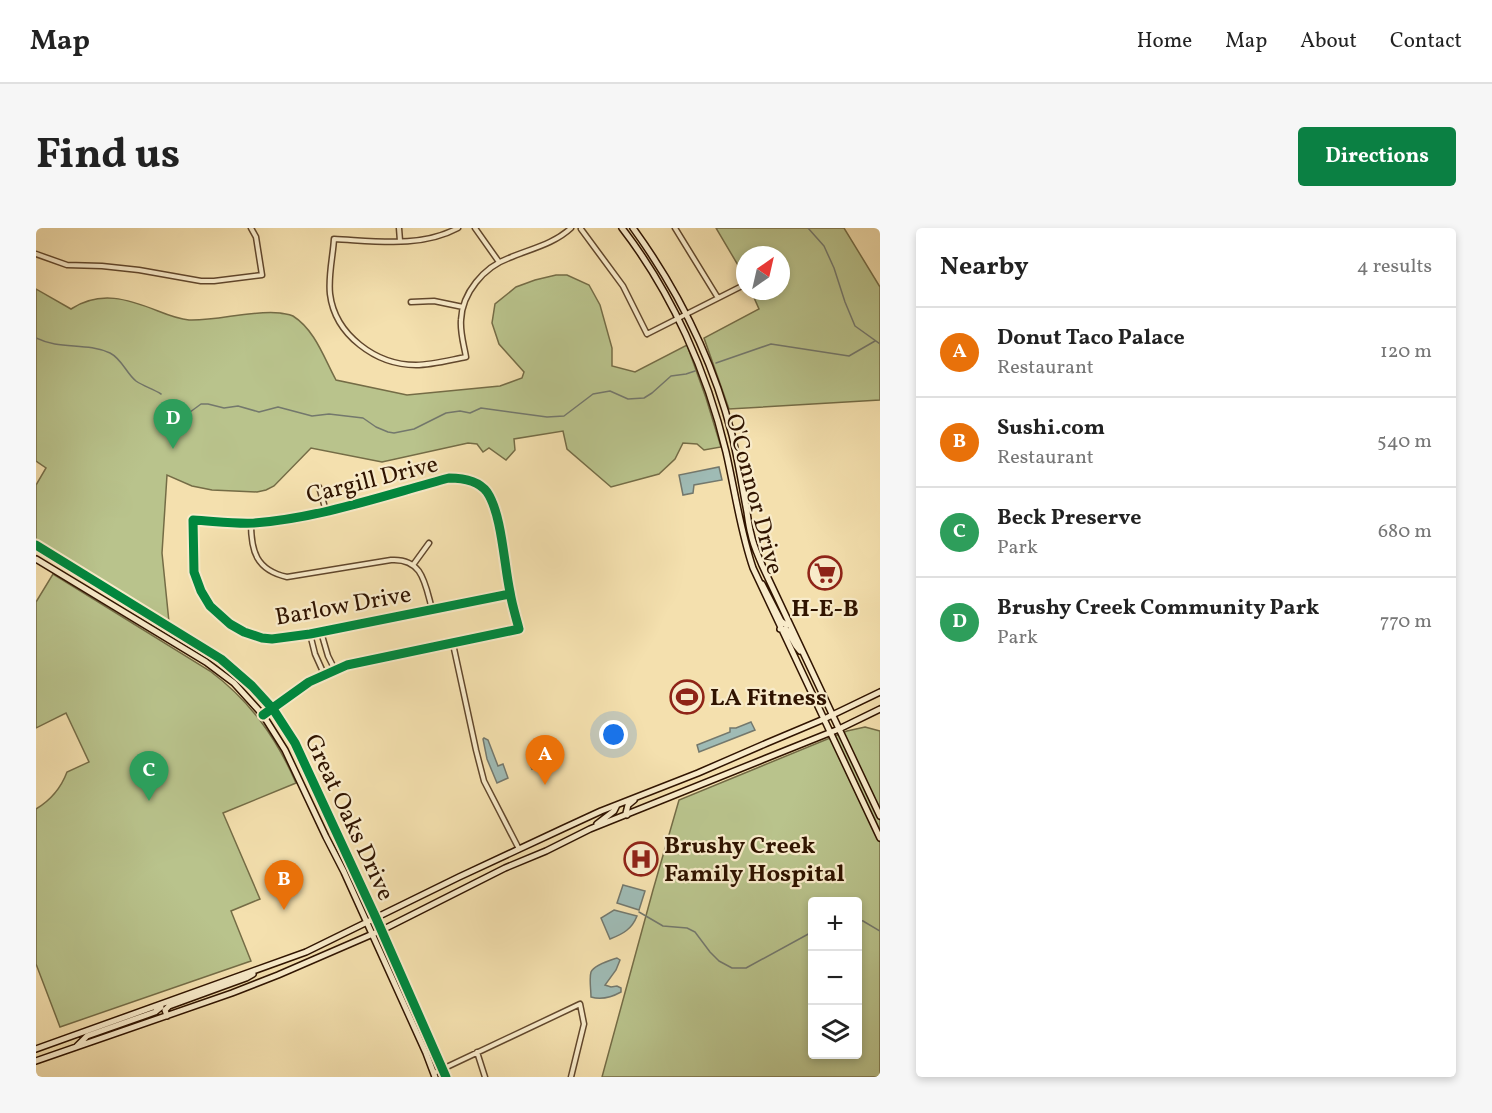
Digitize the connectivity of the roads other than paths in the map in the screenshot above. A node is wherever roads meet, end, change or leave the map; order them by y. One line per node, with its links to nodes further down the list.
1 (251, 228): 11 (street)
2 (399, 228): 10 (street)
3 (459, 228): 10 (street)
4 (475, 228): 12 (street)
5 (582, 228): 9 (street); 18 (street)
6 (622, 228): 18 (main road, O'Connor Drive)
7 (633, 228): 17 (main road, O'Connor Drive)
8 (675, 228): 14 (street)
9 (571, 229): 12 (street)
10 (400, 241): 16 (street)
11 (36, 254)
12 (499, 262): 16 (street)
13 (736, 289): 14 (street)
14 (718, 298): 17 (street)
15 (411, 302): 16 (street)
16 (463, 307)
17 (686, 314): 18 (street); 30 (main road, O'Connor Drive)
18 (678, 318): 27 (main road, O'Connor Drive)
19 (319, 487): 20 (street)
20 (326, 511): 22 (street, Cargill Drive); 28 (street, Cargill Drive)
21 (193, 520): 22 (street, Cargill Drive); 33 (street, Barlow Drive)
22 (251, 523): 26 (street)
23 (429, 543): 26 (street)
24 (36, 545): 39 (main road, Great Oaks Drive)
25 (36, 559): 41 (main road, Great Oaks Drive)
26 (413, 565): 29 (street)
27 (754, 572): 30 (main road); 31 (main road, O'Connor Drive)
28 (510, 594): 29 (street, Barlow Drive); 34 (street, Cargill Drive)
29 (432, 609): 32 (street, Barlow Drive)
30 (790, 625): 35 (main road, O'Connor Drive)
31 (780, 629): 35 (main road); 43 (main road, O'Connor Drive)
32 (321, 632): 33 (street, Barlow Drive); 36 (street)
33 (310, 634): 37 (street)
34 (453, 644): 36 (street); 52 (street)
35 (805, 657): 42 (main road, O'Connor Drive)
36 (335, 670): 37 (street)
37 (324, 674): 39 (street)
38 (880, 692): 42 (main road)
39 (273, 709): 41 (street); 53 (main road, Great Oaks Drive)
40 (880, 709): 44 (main road)
41 (263, 715): 54 (main road, Great Oaks Drive)
42 (832, 715): 43 (main road); 44 (main road, O'Connor Drive)
43 (824, 719): 45 (main road, O'Connor Drive); 46 (main road)
44 (838, 729): 45 (main road); 49 (main road, O'Connor Drive)
45 (830, 732): 48 (main road); 51 (main road, O'Connor Drive)
46 (638, 797): 47 (main road); 48 (main road)
47 (617, 805): 50 (main road); 52 (main road)
48 (627, 815): 50 (main road)
49 (880, 816)
50 (590, 829): 55 (main road)
51 (880, 838)
52 (520, 849): 53 (main road)
53 (376, 918): 54 (main road); 55 (main road, Great Oaks Drive)
54 (368, 922): 56 (main road, Great Oaks Drive); 57 (main road)
55 (382, 930): 56 (main road); 58 (main road, Great Oaks Drive)
56 (372, 934): 59 (main road, Great Oaks Drive); 61 (main road)
57 (262, 968): 60 (main road); 61 (main road)
58 (411, 995): 59 (main road); 66 (main road, Great Oaks Drive)
59 (402, 999): 67 (main road, Great Oaks Drive)
60 (160, 1005): 62 (main road); 63 (main road)
61 (167, 1016): 62 (main road)
62 (74, 1048): 65 (main road)
63 (36, 1049)
64 (477, 1052): 66 (street); 69 (street); 70 (street)
65 (36, 1061)
66 (443, 1068): 67 (street); 68 (main road, Great Oaks Drive)
67 (434, 1075)
68 (446, 1077)
69 (485, 1077)
70 (571, 1077)

